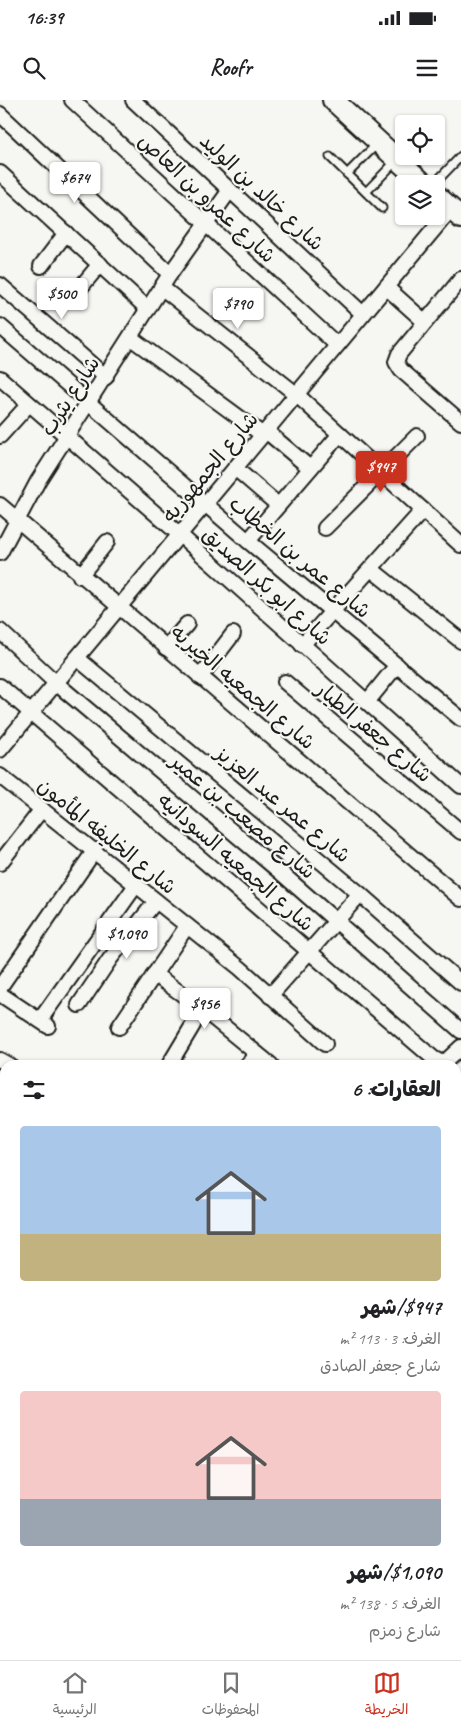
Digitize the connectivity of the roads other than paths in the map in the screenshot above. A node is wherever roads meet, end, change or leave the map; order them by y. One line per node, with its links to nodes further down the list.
1 (72, 100): 20 (street, شارع عمرو بن العاص)
2 (133, 100): 15 (street, شارع خالد بن الوليد)
3 (333, 100): 5 (street)
4 (0, 114): 24 (street)
5 (379, 142): 8 (street); 12 (lane)
6 (461, 156): 14 (lane)
7 (330, 157): 12 (lane)
8 (395, 157)
9 (395, 163): 16 (lane)
10 (403, 165): 13 (street)
11 (0, 172): 21 (street)
12 (348, 174): 16 (lane)
13 (414, 175)
14 (443, 175)
15 (230, 190): 20 (street, شارع يثرب); 31 (street, شارع خالد بن الوليد)
16 (366, 192): 18 (lane)
17 (445, 204): 19 (street)
18 (382, 208)
19 (456, 214): 27 (street, شارع الجمهوريه)
20 (204, 224): 24 (street, شارع يثرب); 35 (street, شارع عمرو بن العاص)
21 (66, 233): 22 (street); 23 (street)
22 (100, 264): 29 (street); 30 (street)
23 (41, 266)
24 (170, 274): 28 (street, شارع يثرب)
25 (461, 279): 32 (street)
26 (0, 284): 36 (street)
27 (386, 287): 31 (street, شارع الجمهوريه); 32 (street)
28 (161, 288): 30 (street, شارع يثرب); 38 (street)
29 (76, 293)
30 (148, 309): 34 (street, شارع يثرب)
31 (363, 314): 35 (street, شارع الجمهوريه)
32 (425, 322): 41 (street)
33 (0, 326): 40 (street, شارع عمر بن الخطاب)
34 (130, 338): 36 (street, شارع يثرب); 42 (street)
35 (337, 345): 38 (street, شارع الجمهوريه)
36 (106, 377): 40 (street, شارع يثرب)
37 (0, 378): 39 (street, شارع ابو بكر الصديق)
38 (296, 394): 42 (street, شارع الجمهوريه); 43 (street)
39 (29, 404): 44 (street); 46 (street, شارع ابو بكر الصديق)
40 (88, 404): 46 (street, شارع يثرب); 50 (street, شارع عمر بن الخطاب)
41 (461, 422)
42 (264, 433): 47 (street, شارع الجمهوريه); 48 (street)
43 (340, 434): 48 (street); 49 (street)
44 (0, 436)
45 (417, 436): 49 (street)
46 (66, 438): 54 (street, شارع يثرب); 56 (street, شارع ابو بكر الصديق)
47 (235, 468): 50 (street, شارع الجمهوريه); 52 (street)
48 (310, 468): 52 (street)
49 (382, 472): 53 (street); 55 (street)
50 (206, 503): 56 (street, شارع الجمهوريه); 57 (street, شارع عمر بن الخطاب)
51 (0, 505): 54 (street, شارع الجمعيه الخيريه)
52 (278, 505): 57 (street)
53 (423, 510): 59 (street); 61 (street)
54 (16, 520): 60 (street, شارع يثرب); 62 (street, شارع الجمعيه الخيريه)
55 (326, 528)
56 (180, 534): 63 (street, شارع الجمهوريه); 69 (street, شارع ابو بكر الصديق)
57 (248, 541): 64 (street, شارع عمر بن الخطاب)
58 (107, 542): 62 (street)
59 (461, 545)
60 (0, 553)
61 (371, 569): 64 (street); 68 (street)
62 (80, 576): 63 (street, شارع الجمعيه الخيريه)
63 (118, 608): 70 (street, شارع الجمعيه الخيريه); 71 (street, شارع الجمهوريه)
64 (332, 611): 69 (street); 72 (street, شارع عمر بن الخطاب)
65 (187, 624): 70 (street)
66 (0, 631): 75 (street, شارع مصعب بن عمير)
67 (234, 634): 73 (street)
68 (461, 641)
69 (302, 645): 77 (street, شارع ابو بكر الصديق)
70 (166, 648): 73 (street, شارع الجمعيه الخيريه)
71 (77, 658): 75 (street, شارع الجمهوريه); 88 (street, شارع عمر عبد العزيز)
72 (396, 665): 77 (street); 79 (street, شارع عمر بن الخطاب)
73 (200, 677): 89 (street, شارع الجمعيه الخيريه)
74 (285, 682): 84 (street, شارع جعفر الطيار)
75 (56, 683): 78 (street, شارع الجمهوريه); 91 (street, شارع مصعب بن عمير)
76 (0, 686): 78 (street, شارع الجمعيه السودانيه)
77 (367, 702): 82 (street, شارع ابو بكر الصديق)
78 (32, 712): 80 (street, شارع الجمهوريه); 93 (street, شارع الجمعيه السودانيه)
79 (461, 719)
80 (0, 750)
81 (0, 776): 83 (street, شارع الخليفه المأمون)
82 (461, 786)
83 (42, 809): 85 (street, شارع الخليفه المأمون); 86 (street)
84 (461, 832)
85 (95, 850): 87 (street, شارع الخليفه المأمون); 96 (street)
86 (0, 863)
87 (136, 885): 90 (street, شارع الخليفه المأمون); 97 (street)
88 (360, 894): 91 (street); 95 (street, شارع عمر عبد العزيز)
89 (461, 899)
90 (156, 901): 92 (street, شارع الخليفه المأمون); 99 (street)
91 (336, 921): 93 (street); 102 (street, شارع مصعب بن عمير)
92 (187, 926): 94 (street); 98 (street, شارع الخليفه المأمون)
93 (309, 952): 98 (street); 109 (street, شارع الجمعيه السودانيه)
94 (154, 974): 100 (street); 101 (street)
95 (461, 983)
96 (0, 986)
97 (0, 994)
98 (270, 996): 103 (street, شارع الخليفه المأمون)
99 (79, 1004)
100 (200, 1007): 105 (street); 106 (street)
101 (119, 1027)
102 (461, 1031)
103 (325, 1044)
104 (461, 1047): 110 (street, شارع الجمعيه السودانيه)
105 (257, 1054): 107 (street); 108 (street)
106 (174, 1060)
107 (252, 1060)
108 (265, 1060)
109 (438, 1060)
110 (447, 1060)

